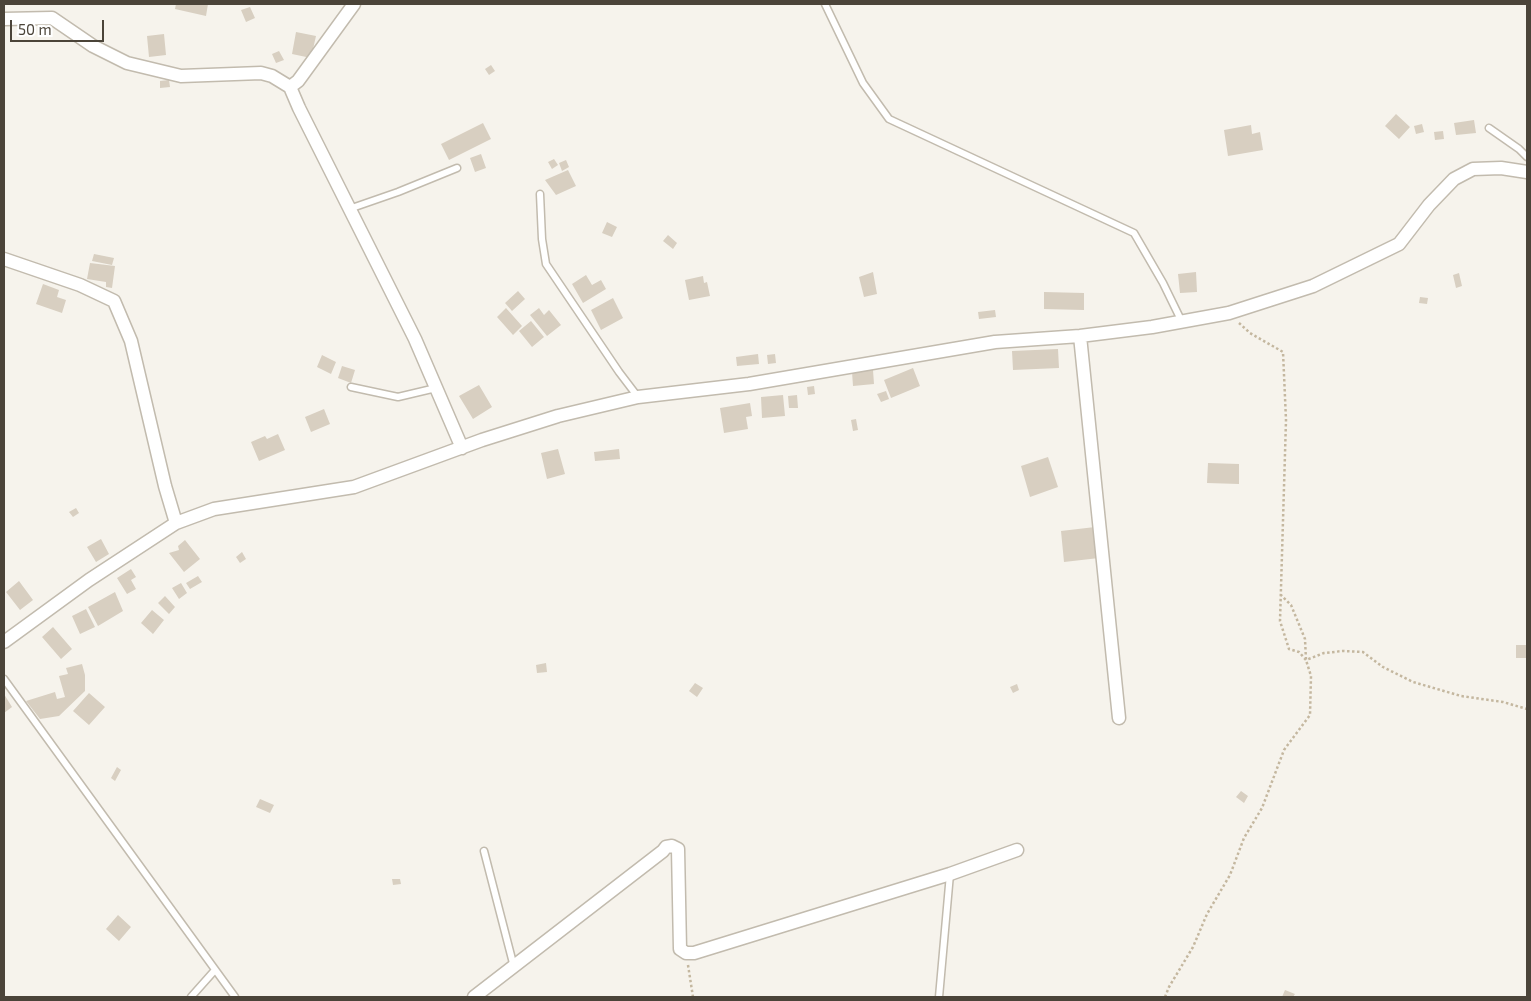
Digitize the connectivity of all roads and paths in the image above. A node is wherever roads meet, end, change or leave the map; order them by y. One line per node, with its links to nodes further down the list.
1 (354, 4): 4 (street)
2 (825, 4): 13 (lane)
3 (4, 19): 4 (street)
4 (290, 87): 10 (street)
5 (1489, 128): 6 (lane)
6 (1527, 158)
7 (457, 168): 10 (lane)
8 (1527, 172): 12 (street)
9 (540, 194): 17 (lane)
10 (349, 209): 16 (street)
11 (4, 259): 19 (street)
12 (1229, 313): 13 (street); 20 (path)
13 (1182, 322): 14 (street)
14 (1080, 336): 17 (street); 25 (street)
15 (351, 387): 16 (lane)
16 (436, 388): 18 (street)
17 (638, 396): 18 (street)
18 (462, 448): 19 (street)
19 (176, 523): 21 (street)
20 (1281, 596): 22 (path); 22 (path)
21 (4, 642)
22 (1306, 660): 24 (path); 37 (path)
23 (4, 679): 31 (lane)
24 (1527, 709)
25 (1119, 718)
26 (1018, 850): 28 (street)
27 (484, 852): 30 (lane)
28 (950, 874): 29 (street); 36 (lane)
29 (686, 953): 30 (street); 35 (path)
30 (514, 967): 34 (street)
31 (215, 970): 32 (lane); 33 (lane)
32 (191, 997)
33 (235, 997)
34 (474, 997)
35 (693, 997)
36 (939, 997)
37 (1165, 997)

